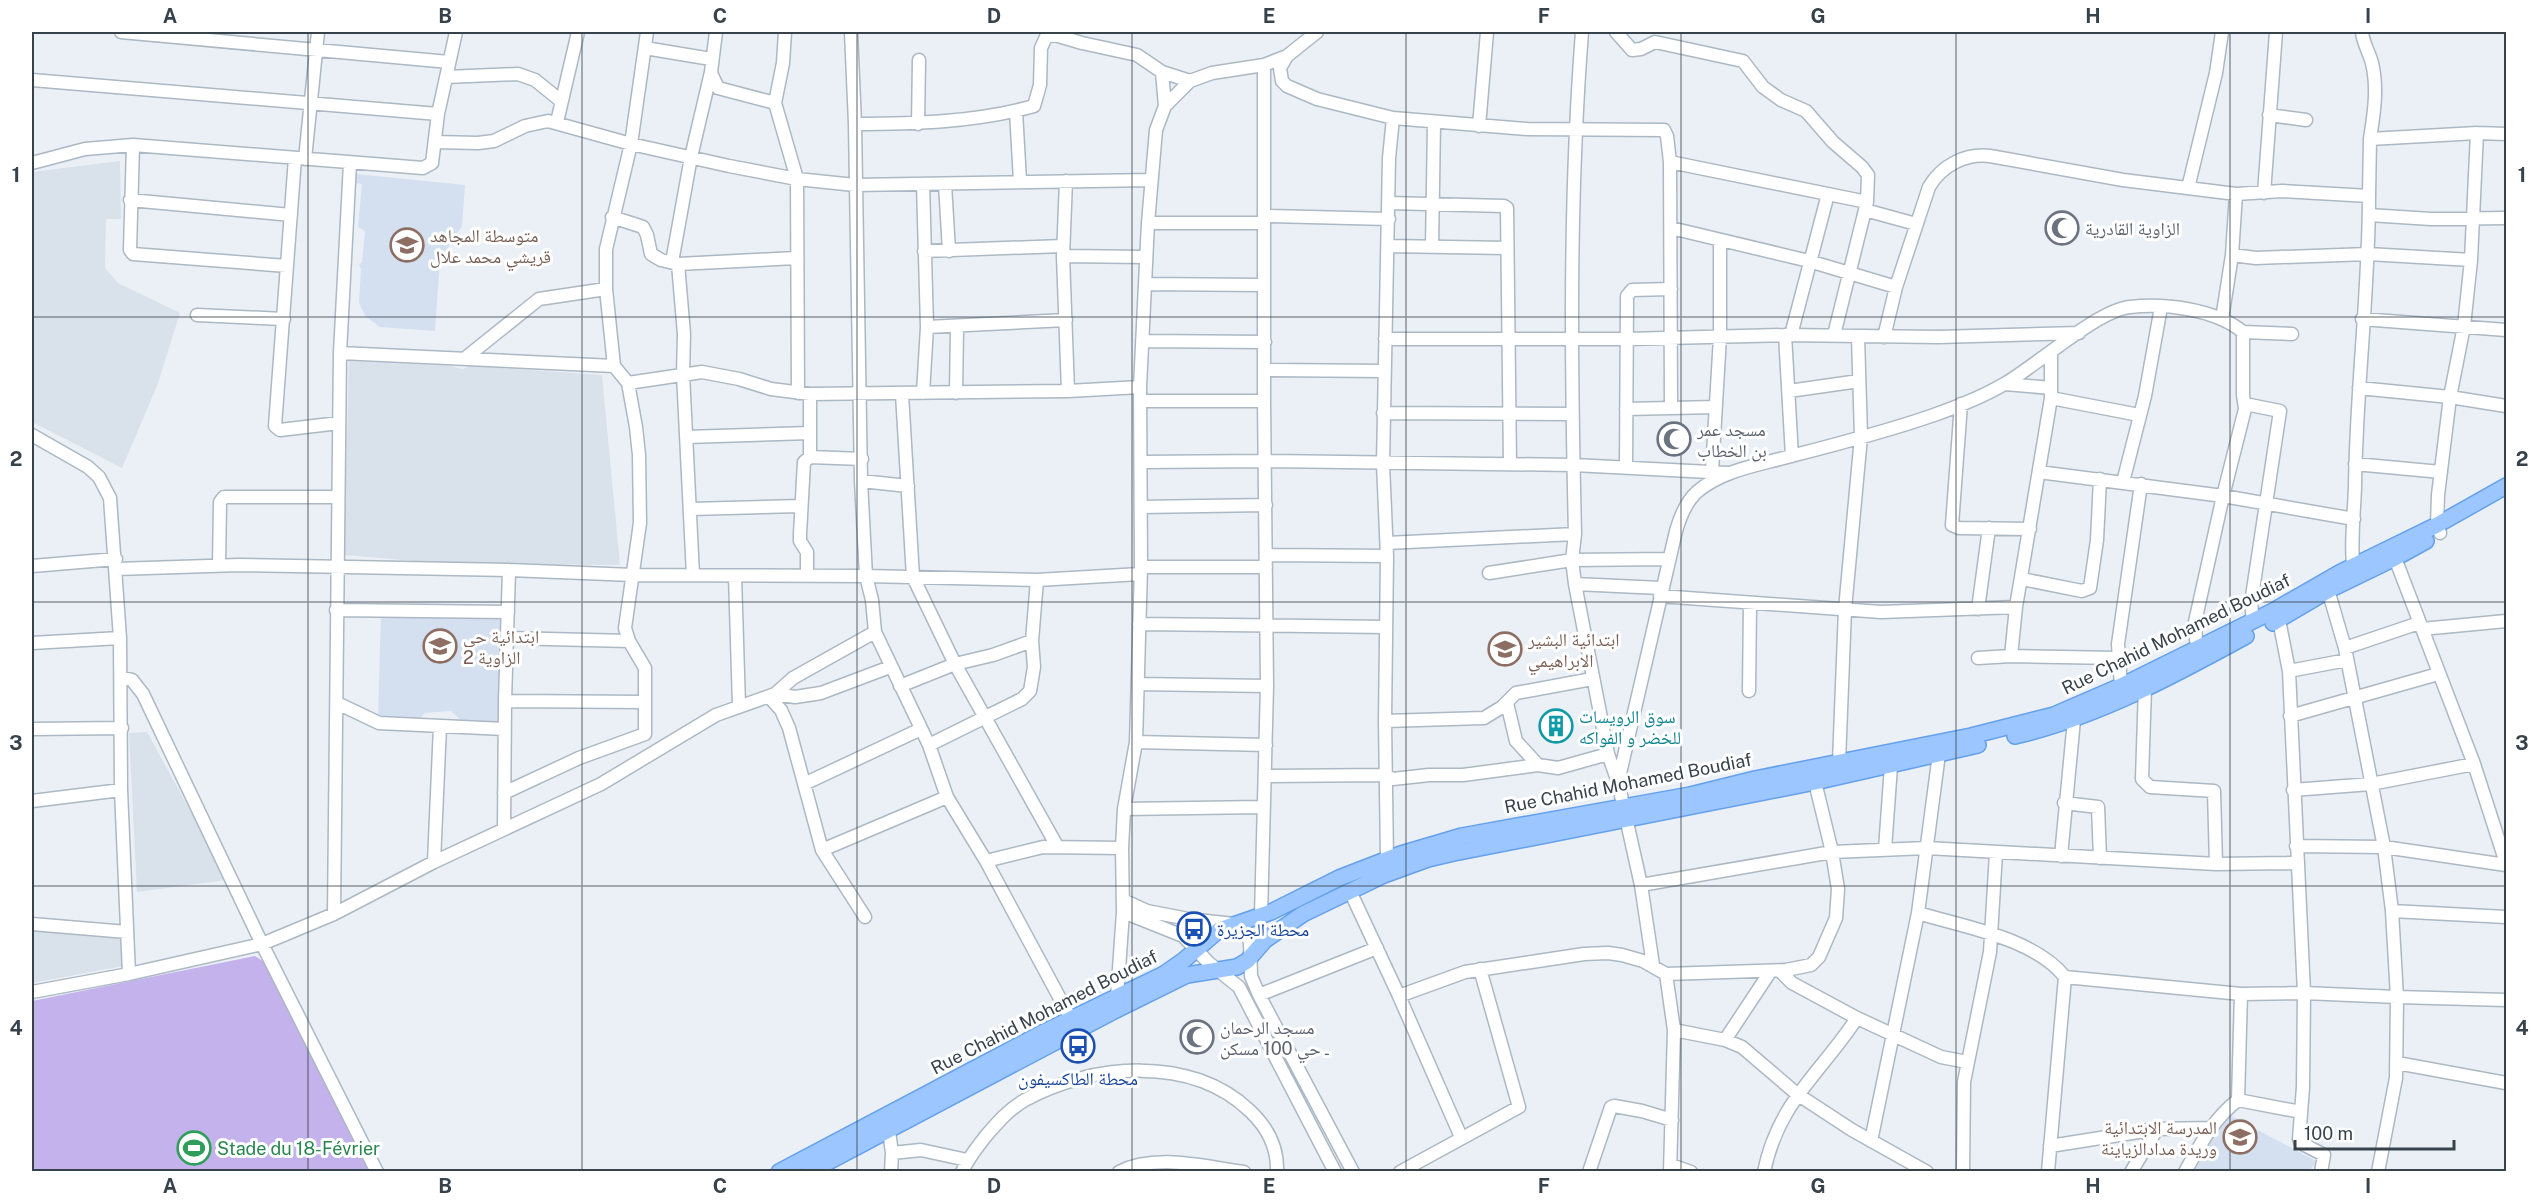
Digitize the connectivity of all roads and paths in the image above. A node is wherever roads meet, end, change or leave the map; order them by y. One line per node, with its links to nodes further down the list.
1 (121, 32): 16 (street)
2 (318, 32): 18 (street)
3 (456, 32): 22 (street)
4 (578, 32): 29 (street)
5 (647, 32): 17 (street)
6 (716, 32): 20 (street)
7 (785, 32): 31 (street)
8 (851, 32): 40 (street)
9 (1317, 32): 19 (street)
10 (1487, 32): 42 (street)
11 (1582, 32): 43 (street)
12 (1616, 32): 70 (street)
13 (2222, 32): 62 (street)
14 (2276, 32): 35 (street)
15 (2362, 32): 46 (street)
16 (183, 34): 18 (street)
17 (645, 48): 20 (street); 48 (street)
18 (315, 51): 22 (street); 30 (street)
19 (1287, 56): 23 (street); 36 (street)
20 (711, 59): 24 (street)
21 (919, 60): 41 (street)
22 (449, 62): 26 (street)
23 (1264, 65): 28 (street); 76 (street)
24 (711, 72): 31 (street); 51 (street)
25 (1162, 72): 28 (street); 32 (street); 33 (street)
26 (446, 77): 29 (street); 34 (street)
27 (32, 80): 30 (street)
28 (1190, 81): 32 (street)
29 (561, 101): 38 (street)
30 (310, 103): 34 (street); 50 (street)
31 (775, 103): 55 (street)
32 (1165, 106): 56 (street)
33 (1017, 111): 41 (street); 57 (street)
34 (438, 114): 47 (street)
35 (2269, 115): 37 (street); 63 (street)
36 (1393, 118): 39 (street); 68 (street)
37 (2306, 120)
38 (557, 122): 47 (street); 48 (street)
39 (1434, 123): 42 (street); 69 (street)
40 (855, 124): 41 (street); 61 (street)
41 (918, 124)
42 (1479, 126): 43 (street)
43 (1576, 131): 52 (street); 123 (street)
44 (2477, 133): 45 (street); 46 (street); 77 (street)
45 (2506, 134)
46 (2370, 139): 66 (street)
47 (435, 142): 54 (street)
48 (631, 144): 51 (street); 73 (street)
49 (133, 145): 50 (street); 53 (street); 67 (street)
50 (300, 158): 54 (street); 72 (street)
51 (691, 158): 55 (street); 94 (street)
52 (1670, 162): 64 (street); 80 (street)
53 (32, 163)
54 (350, 163): 128 (street)
55 (797, 179): 61 (street); 91 (street)
56 (1151, 180): 58 (street); 78 (street)
57 (1020, 181): 58 (street); 60 (street)
58 (1066, 181): 87 (street)
59 (923, 184): 60 (street); 61 (street); 85 (street)
60 (945, 184): 86 (street)
61 (855, 185): 146 (street)
62 (2188, 188): 65 (street); 79 (street)
63 (2264, 193): 65 (street); 66 (street)
64 (1828, 194): 70 (street); 93 (street)
65 (2236, 194): 89 (street)
66 (2368, 196): 71 (street)
67 (130, 200): 72 (street); 95 (street)
68 (1389, 203): 69 (street); 75 (street)
69 (1432, 204): 83 (street); 84 (street)
70 (1866, 206): 79 (street); 96 (street)
71 (2368, 214): 77 (street); 88 (street)
72 (291, 215): 95 (street)
73 (612, 216): 94 (street); 100 (street)
74 (2506, 218): 77 (street)
75 (1389, 219): 76 (street); 82 (street)
76 (1264, 220): 78 (street); 98 (street)
77 (2473, 220): 92 (street)
78 (1148, 223): 90 (street)
79 (1916, 224): 99 (street)
80 (1671, 228): 81 (street); 101 (street)
81 (1720, 240): 93 (street); 118 (street)
82 (1389, 246): 83 (street); 121 (street)
83 (1432, 247): 84 (street)
84 (1507, 248): 122 (street)
85 (924, 251): 86 (street); 109 (street)
86 (949, 251): 87 (street)
87 (1063, 251): 90 (street); 107 (street)
88 (2368, 254): 89 (street); 92 (street); 106 (street)
89 (2232, 255): 105 (street)
90 (1146, 257): 97 (street)
91 (796, 258): 94 (street); 141 (street)
92 (2471, 260): 108 (street)
93 (1809, 261): 96 (street); 115 (street)
94 (675, 263): 133 (street)
95 (287, 266): 104 (street)
96 (1848, 273): 99 (street); 116 (street)
97 (1145, 284): 98 (street); 125 (street)
98 (1264, 285): 126 (street)
99 (1896, 287): 119 (street)
100 (606, 289): 129 (street); 130 (street)
101 (1671, 289): 120 (street); 124 (street)
102 (2161, 307): 105 (street); 113 (street); 159 (street)
103 (197, 315): 104 (street)
104 (284, 319): 160 (street)
105 (2222, 319): 112 (street)
106 (2362, 319): 108 (street); 138 (street)
107 (1066, 320): 110 (street); 139 (street)
108 (2464, 326): 111 (street); 147 (street)
109 (927, 327): 110 (street); 142 (street)
110 (957, 327): 143 (street)
111 (2506, 330)
112 (2243, 332): 114 (street); 151 (street)
113 (2079, 333): 119 (street); 127 (street)
114 (2292, 334)
115 (1788, 335): 116 (street); 118 (street); 140 (street)
116 (1834, 335): 117 (street)
117 (1858, 336): 119 (street); 134 (street)
118 (1720, 337): 120 (street); 153 (street)
119 (1884, 337)
120 (1671, 338): 124 (street); 154 (street)
121 (1385, 339): 122 (street); 132 (street)
122 (1507, 339): 123 (street); 157 (street)
123 (1572, 339): 124 (street); 158 (street)
124 (1626, 339): 155 (street)
125 (1142, 341): 126 (street); 137 (street)
126 (1265, 342): 131 (street)
127 (2051, 352): 136 (street); 144 (street)
128 (340, 353): 129 (street); 160 (street)
129 (464, 359): 130 (street)
130 (614, 366): 135 (street)
131 (1264, 370): 132 (street); 149 (street)
132 (1384, 371): 156 (street)
133 (683, 374): 135 (street); 141 (street); 163 (street)
134 (1859, 381): 140 (street); 164 (street)
135 (628, 383): 212 (street)
136 (2005, 384): 144 (street); 150 (street)
137 (1140, 387): 139 (street); 148 (street)
138 (2359, 388): 147 (street); 172 (street)
139 (1068, 391): 143 (street)
140 (1789, 391): 165 (street)
141 (804, 393): 146 (street); 161 (street)
142 (923, 393): 143 (street); 145 (street)
143 (956, 393)
144 (2051, 393): 159 (street); 176 (street)
145 (903, 394): 146 (street); 183 (street)
146 (860, 395): 167 (street)
147 (2450, 397): 152 (street); 177 (street)
148 (1141, 401): 149 (street); 169 (street)
149 (1264, 401): 168 (street)
150 (1961, 404): 164 (street); 194 (street)
151 (2245, 404): 185 (street); 188 (street)
152 (2506, 406)
153 (1715, 407): 154 (street); 175 (street)
154 (1671, 408): 155 (street)
155 (1626, 409): 174 (street)
156 (1383, 413): 157 (street); 170 (street)
157 (1509, 414): 158 (street); 171 (street)
158 (1572, 414): 173 (street)
159 (2139, 415): 181 (street)
160 (339, 423): 186 (street)
161 (810, 433): 163 (street); 166 (street)
162 (32, 435): 204 (street)
163 (687, 437): 192 (street)
164 (1861, 437): 165 (street); 225 (street)
165 (1792, 456): 178 (street)
166 (810, 457): 167 (street); 190 (street)
167 (862, 459): 180 (street)
168 (1266, 461): 169 (street); 170 (street); 189 (street)
169 (1141, 462): 191 (street)
170 (1383, 464): 171 (street); 198 (street)
171 (1510, 464): 173 (street)
172 (2355, 464): 177 (street); 193 (street)
173 (1574, 465): 174 (street); 197 (street)
174 (1626, 467): 175 (street)
175 (1712, 471): 178 (street)
176 (2039, 472): 179 (street); 195 (street)
177 (2441, 472): 196 (street)
178 (1729, 473): 201 (street)
179 (2100, 479): 181 (street); 218 (street)
180 (861, 481): 183 (street); 216 (street)
181 (2123, 482): 182 (street)
182 (2141, 484): 185 (street); 246 (street)
183 (908, 486): 217 (street)
184 (2506, 486): 196 (main road, Rue Chahid Mohamed Boudiaf)
185 (2223, 496): 188 (street); 242 (street)
186 (337, 497): 205 (street); 207 (street)
187 (2506, 497): 196 (main road, Rue Chahid Mohamed Boudiaf)
188 (2265, 504): 193 (street); 230 (street)
189 (1266, 505): 191 (street); 203 (street)
190 (800, 506): 192 (street); 214 (street)
191 (1141, 507): 209 (street)
192 (691, 509): 213 (street)
193 (2354, 519): 210 (street)
194 (1989, 528): 195 (street); 226 (street)
195 (2030, 529): 218 (street)
196 (2438, 529): 200 (main road, Rue Chahid Mohamed Boudiaf); 210 (main road, Rue Chahid Mohamed Boudiaf)
197 (1575, 534): 198 (street); 202 (street)
198 (1387, 543): 199 (street)
199 (1387, 556): 203 (street); 235 (street)
200 (2395, 558): 210 (main road, Rue Chahid Mohamed Boudiaf); 234 (street)
201 (1669, 559): 202 (street); 222 (street)
202 (1572, 560): 211 (street); 220 (street)
203 (1266, 561): 209 (street); 233 (street)
204 (116, 564): 205 (street); 206 (street); 237 (street)
205 (219, 565): 207 (street)
206 (32, 567)
207 (336, 567): 208 (street); 227 (street)
208 (509, 570): 212 (street); 228 (street)
209 (1141, 570): 219 (street); 232 (street)
210 (2354, 572): 221 (main road, Rue Chahid Mohamed Boudiaf)
211 (1489, 573)
212 (633, 575): 213 (street); 239 (street)
213 (693, 575): 215 (street)
214 (807, 575): 215 (street); 216 (street)
215 (735, 576): 265 (street)
216 (866, 576): 217 (street); 236 (street)
217 (913, 577): 219 (street); 247 (street)
218 (2022, 579): 224 (street)
219 (1037, 580): 240 (street)
220 (1575, 584): 222 (street); 252 (street)
221 (2327, 586): 229 (main road, Rue Chahid Mohamed Boudiaf); 230 (main road, Rue Chahid Mohamed Boudiaf); 243 (street)
222 (1661, 592): 223 (street); 288 (street)
223 (1750, 604): 225 (street); 258 (street)
224 (2016, 607): 226 (street); 244 (street)
225 (1845, 609): 226 (street); 282 (street)
226 (1978, 609)
227 (336, 610): 228 (street); 263 (street)
228 (508, 612): 238 (street)
229 (2279, 620): 249 (street); 257 (main road, Rue Chahid Mohamed Boudiaf)
230 (2253, 621): 242 (main road, Rue Chahid Mohamed Boudiaf)
231 (2506, 621): 234 (street)
232 (1139, 624): 233 (street); 253 (street)
233 (1266, 625): 235 (street); 255 (street)
234 (2420, 626): 243 (street); 250 (street)
235 (1386, 627): 268 (street)
236 (875, 632): 248 (street); 259 (street)
237 (120, 638): 241 (street); 251 (street)
238 (507, 638): 239 (street); 261 (street)
239 (629, 641): 262 (street)
240 (1032, 641): 247 (street); 266 (street)
241 (32, 643)
242 (2201, 647): 256 (main road, Rue Chahid Mohamed Boudiaf)
243 (2346, 654): 249 (street); 260 (street)
244 (2011, 656): 245 (street); 246 (street)
245 (1978, 658)
246 (2117, 658): 256 (street)
247 (956, 664): 254 (street); 266 (street)
248 (890, 667): 254 (street); 259 (street)
249 (2289, 671): 267 (street)
250 (2438, 674): 260 (street); 283 (street)
251 (121, 677): 271 (street); 332 (street)
252 (1592, 679): 264 (street); 280 (street)
253 (1138, 684): 255 (street); 276 (street)
254 (900, 686): 274 (street)
255 (1267, 686): 278 (street)
256 (2121, 686): 282 (main road, Rue Chahid Mohamed Boudiaf)
257 (2145, 687): 269 (main road, Rue Chahid Mohamed Boudiaf); 317 (street)
258 (1749, 691)
259 (772, 695): 265 (street); 290 (street)
260 (2353, 699): 267 (street); 291 (street)
261 (505, 701): 262 (street); 273 (street)
262 (645, 702): 275 (street)
263 (337, 703): 270 (street); 324 (street)
264 (1507, 703): 268 (street); 284 (street)
265 (739, 706): 277 (street)
266 (985, 716): 279 (street); 302 (street)
267 (2290, 716): 293 (street)
268 (1385, 720): 286 (street)
269 (2074, 720): 281 (main road, Rue Chahid Mohamed Boudiaf); 297 (street)
270 (440, 726): 273 (street); 314 (street)
271 (122, 728): 272 (street); 292 (street)
272 (32, 729)
273 (504, 729): 294 (street)
274 (921, 729): 279 (street); 290 (street)
275 (645, 734): 277 (street); 294 (street)
276 (1137, 742): 278 (street); 299 (street)
277 (663, 745): 301 (street)
278 (1266, 745): 287 (street)
279 (929, 746): 295 (street)
280 (1608, 754): 284 (street); 288 (street)
281 (1939, 754): 285 (main road, Rue Chahid Mohamed Boudiaf); 305 (street)
282 (1839, 762): 300 (main road, Rue Chahid Mohamed Boudiaf)
283 (2474, 764): 291 (street); 318 (street)
284 (1538, 765): 286 (street)
285 (1891, 766): 289 (main road, Rue Chahid Mohamed Boudiaf); 307 (street)
286 (1385, 775): 287 (street); 315 (street)
287 (1265, 776): 298 (street)
288 (1618, 782): 300 (street)
289 (1815, 782): 300 (main road, Rue Chahid Mohamed Boudiaf); 309 (street)
290 (804, 784): 308 (street)
291 (2371, 784): 293 (street); 304 (street)
292 (121, 790): 296 (street); 330 (street)
293 (2293, 790): 303 (street)
294 (504, 793): 301 (street)
295 (947, 797): 308 (street); 313 (street)
296 (32, 801)
297 (2064, 804): 311 (street); 312 (street)
298 (1262, 807): 299 (street); 325 (street)
299 (1124, 809): 306 (street)
300 (1625, 813): 315 (main road, Rue Chahid Mohamed Boudiaf); 319 (street)
301 (504, 828): 314 (street)
302 (1057, 846): 306 (street); 313 (street)
303 (2296, 846): 304 (street); 316 (street)
304 (2384, 847): 318 (street); 322 (street)
305 (1927, 848): 307 (street); 310 (street); 323 (street)
306 (1122, 849): 321 (street)
307 (1885, 849): 309 (street)
308 (822, 850): 326 (street)
309 (1833, 852): 319 (street); 339 (street)
310 (1996, 853): 311 (street); 331 (street)
311 (2061, 856): 312 (street)
312 (2100, 858): 317 (street)
313 (986, 861): 352 (street)
314 (434, 862): 324 (street)
315 (1392, 862): 320 (main road, Rue Chahid Mohamed Boudiaf); 325 (main road, Rue Chahid Mohamed Boudiaf)
316 (2296, 863): 317 (street); 344 (street)
317 (2216, 864)
318 (2506, 864)
319 (1641, 885): 336 (street)
320 (1350, 891): 333 (street); 335 (main road, Rue Chahid Mohamed Boudiaf)
321 (1123, 906): 329 (street); 334 (street); 348 (street)
322 (2392, 911): 327 (street); 349 (street)
323 (1918, 913): 331 (street); 356 (street)
324 (334, 914): 332 (street)
325 (1261, 916): 329 (main road, Rue Chahid Mohamed Boudiaf)
326 (865, 917)
327 (2506, 917)
328 (32, 924): 330 (street)
329 (1233, 924): 334 (main road, Rue Chahid Mohamed Boudiaf); 335 (street)
330 (126, 932): 340 (street)
331 (1993, 935): 342 (street); 358 (street)
332 (262, 944): 340 (street); 374 (street)
333 (1377, 948): 346 (street); 347 (street)
334 (1197, 949): 338 (street); 348 (main road, Rue Chahid Mohamed Boudiaf)
335 (1251, 956): 338 (main road, Rue Chahid Mohamed Boudiaf); 346 (street)
336 (1653, 965): 337 (street); 341 (street)
337 (1480, 969): 347 (street); 368 (street)
338 (1219, 970): 354 (street); 367 (main road, Rue Chahid Mohamed Boudiaf)
339 (1775, 972): 341 (street); 351 (street); 357 (street)
340 (129, 974): 343 (street)
341 (1666, 974): 355 (street)
342 (2064, 977): 345 (street); 370 (street)
343 (32, 992)
344 (2304, 993): 345 (street); 349 (street); 363 (street)
345 (2241, 994): 362 (street)
346 (1259, 995): 353 (street)
347 (1399, 996): 368 (street)
348 (1117, 997): 352 (main road, Rue Chahid Mohamed Boudiaf)
349 (2397, 997): 350 (street); 359 (street)
350 (2506, 1000)
351 (1857, 1018): 356 (street); 361 (street)
352 (1071, 1019): 375 (main road, Rue Chahid Mohamed Boudiaf)
353 (1275, 1024): 354 (street); 382 (street)
354 (1262, 1030): 381 (street)
355 (1674, 1030): 357 (street); 364 (street)
356 (1892, 1036): 358 (street); 369 (street)
357 (1725, 1040): 361 (street)
358 (1967, 1062): 388 (street)
359 (2397, 1063): 360 (street); 393 (street)
360 (2506, 1083)
361 (1797, 1094): 369 (street); 386 (street)
362 (2238, 1100): 363 (street); 365 (street)
363 (2301, 1112): 392 (street)
364 (1672, 1120): 373 (street); 384 (street)
365 (2210, 1128): 366 (street); 391 (street)
366 (2157, 1129): 370 (street); 390 (street)
367 (889, 1131): 371 (street); 376 (main road, Rue Chahid Mohamed Boudiaf)
368 (1461, 1137): 383 (street)
369 (1871, 1141): 387 (street)
370 (2050, 1146): 389 (street)
371 (892, 1153): 372 (street); 377 (street)
372 (965, 1166): 380 (street)
373 (1671, 1168): 385 (street)
374 (377, 1172)
375 (779, 1172)
376 (809, 1172)
377 (891, 1172)
378 (1119, 1172): 379 (street)
379 (1244, 1172)
380 (1277, 1172)
381 (1335, 1172)
382 (1353, 1172)
383 (1400, 1172)
384 (1589, 1172)
385 (1691, 1172)
386 (1764, 1172)
387 (1928, 1172)
388 (1963, 1172)
389 (2048, 1172)
390 (2131, 1172)
391 (2185, 1172)
392 (2320, 1172)
393 (2379, 1172)

